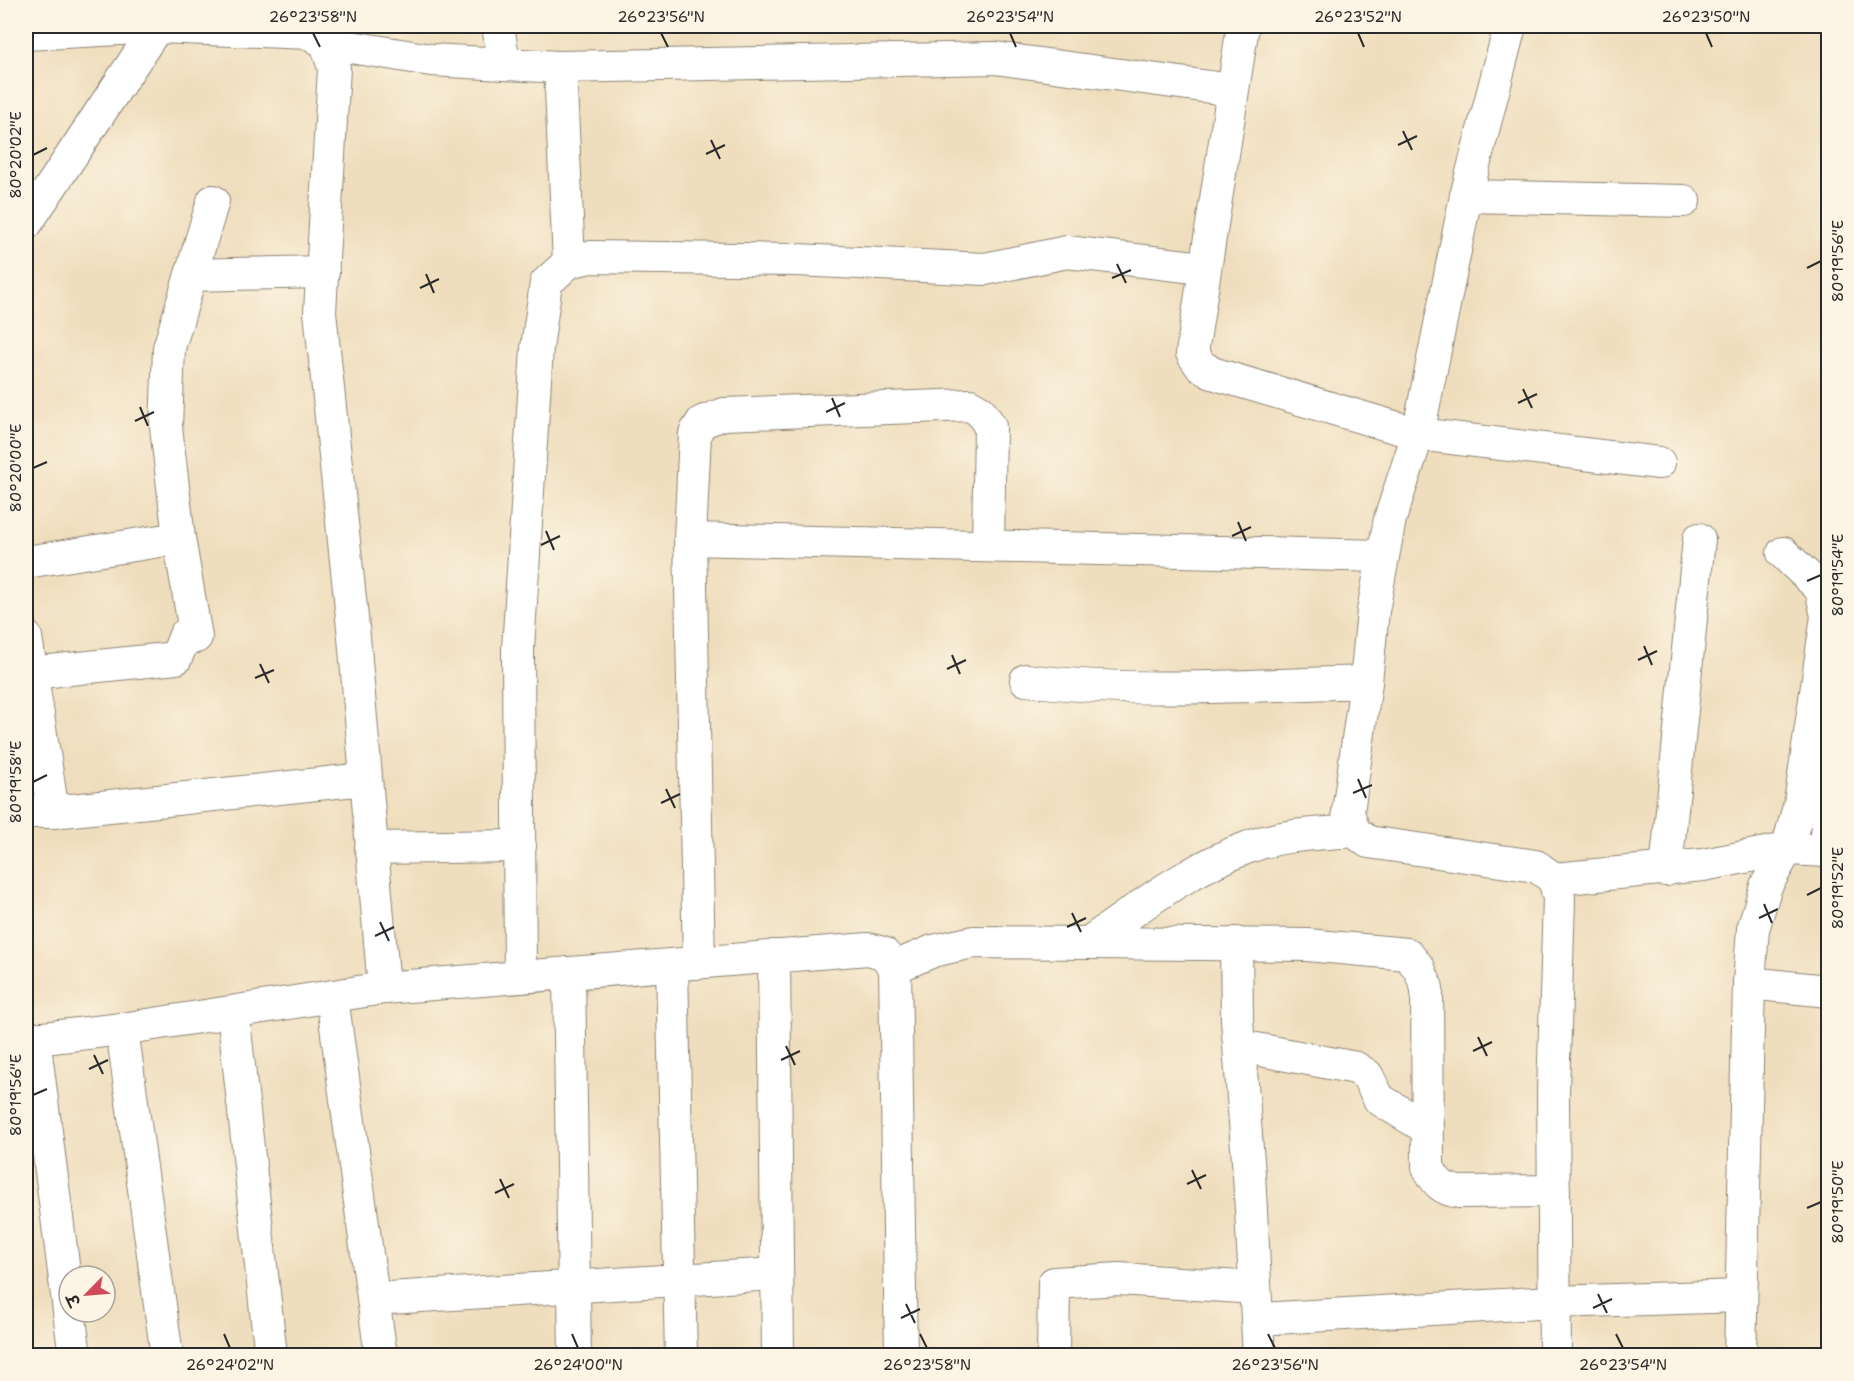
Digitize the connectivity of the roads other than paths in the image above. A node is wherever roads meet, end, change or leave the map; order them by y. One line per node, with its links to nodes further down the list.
1 (498, 26): 7 (street)
2 (1243, 26): 9 (street)
3 (1509, 26): 10 (street)
4 (157, 27): 5 (street); 6 (street); 13 (street)
5 (26, 34)
6 (326, 44): 7 (street); 16 (street)
7 (504, 63): 8 (street)
8 (560, 67): 9 (street); 14 (street)
9 (1232, 90): 15 (street)
10 (1466, 196): 12 (street); 18 (street)
11 (213, 201): 17 (street)
12 (1684, 201)
13 (26, 224)
14 (569, 262): 15 (street); 35 (street)
15 (1203, 268): 18 (street)
16 (323, 272): 17 (street); 32 (street)
17 (191, 275): 20 (street)
18 (1418, 434): 19 (street); 25 (street)
19 (1659, 463)
20 (179, 538): 26 (street); 28 (street)
21 (690, 539): 23 (street); 23 (street); 43 (street)
22 (1699, 539): 38 (street)
23 (988, 545): 25 (street)
24 (1783, 552): 37 (street)
25 (1383, 556): 30 (street)
26 (26, 561)
27 (26, 637): 28 (street)
28 (31, 673): 33 (street)
29 (1026, 680): 30 (street)
30 (1366, 682): 34 (street)
31 (1828, 752): 37 (lane)
32 (365, 779): 33 (street); 36 (street)
33 (39, 812)
34 (1354, 831): 39 (street); 40 (street)
35 (520, 846): 36 (street); 46 (street)
36 (371, 848): 48 (street)
37 (1811, 850): 38 (street); 47 (street)
38 (1666, 870): 39 (street)
39 (1554, 879): 56 (street)
40 (1090, 941): 41 (street); 44 (street)
41 (1236, 943): 54 (street); 55 (street)
42 (774, 956): 43 (street); 44 (street); 58 (street)
43 (685, 964): 45 (street); 59 (street)
44 (895, 966): 74 (street)
45 (569, 973): 46 (street); 60 (street)
46 (520, 977): 48 (street)
47 (1749, 983): 49 (street); 62 (street)
48 (384, 988): 50 (street)
49 (1828, 991)
50 (332, 997): 51 (street); 63 (street)
51 (233, 1012): 52 (street); 69 (street)
52 (122, 1029): 53 (street); 68 (street)
53 (30, 1039): 57 (street)
54 (1240, 1046): 55 (street); 61 (street)
55 (1428, 1129): 56 (street)
56 (1554, 1191): 64 (street)
57 (62, 1264)
58 (776, 1274): 59 (street); 73 (street)
59 (680, 1280): 60 (street); 72 (street)
60 (574, 1287): 63 (street); 71 (street)
61 (1255, 1288): 65 (street); 75 (street)
62 (1741, 1296): 64 (street); 78 (street)
63 (374, 1299): 70 (street)
64 (1554, 1302): 65 (street); 77 (street)
65 (1257, 1319): 76 (street)
66 (71, 1324): 67 (street)
67 (75, 1356)
68 (167, 1356)
69 (271, 1356)
70 (381, 1356)
71 (575, 1356)
72 (681, 1356)
73 (778, 1356)
74 (900, 1356)
75 (1053, 1356)
76 (1259, 1356)
77 (1555, 1356)
78 (1740, 1356)

